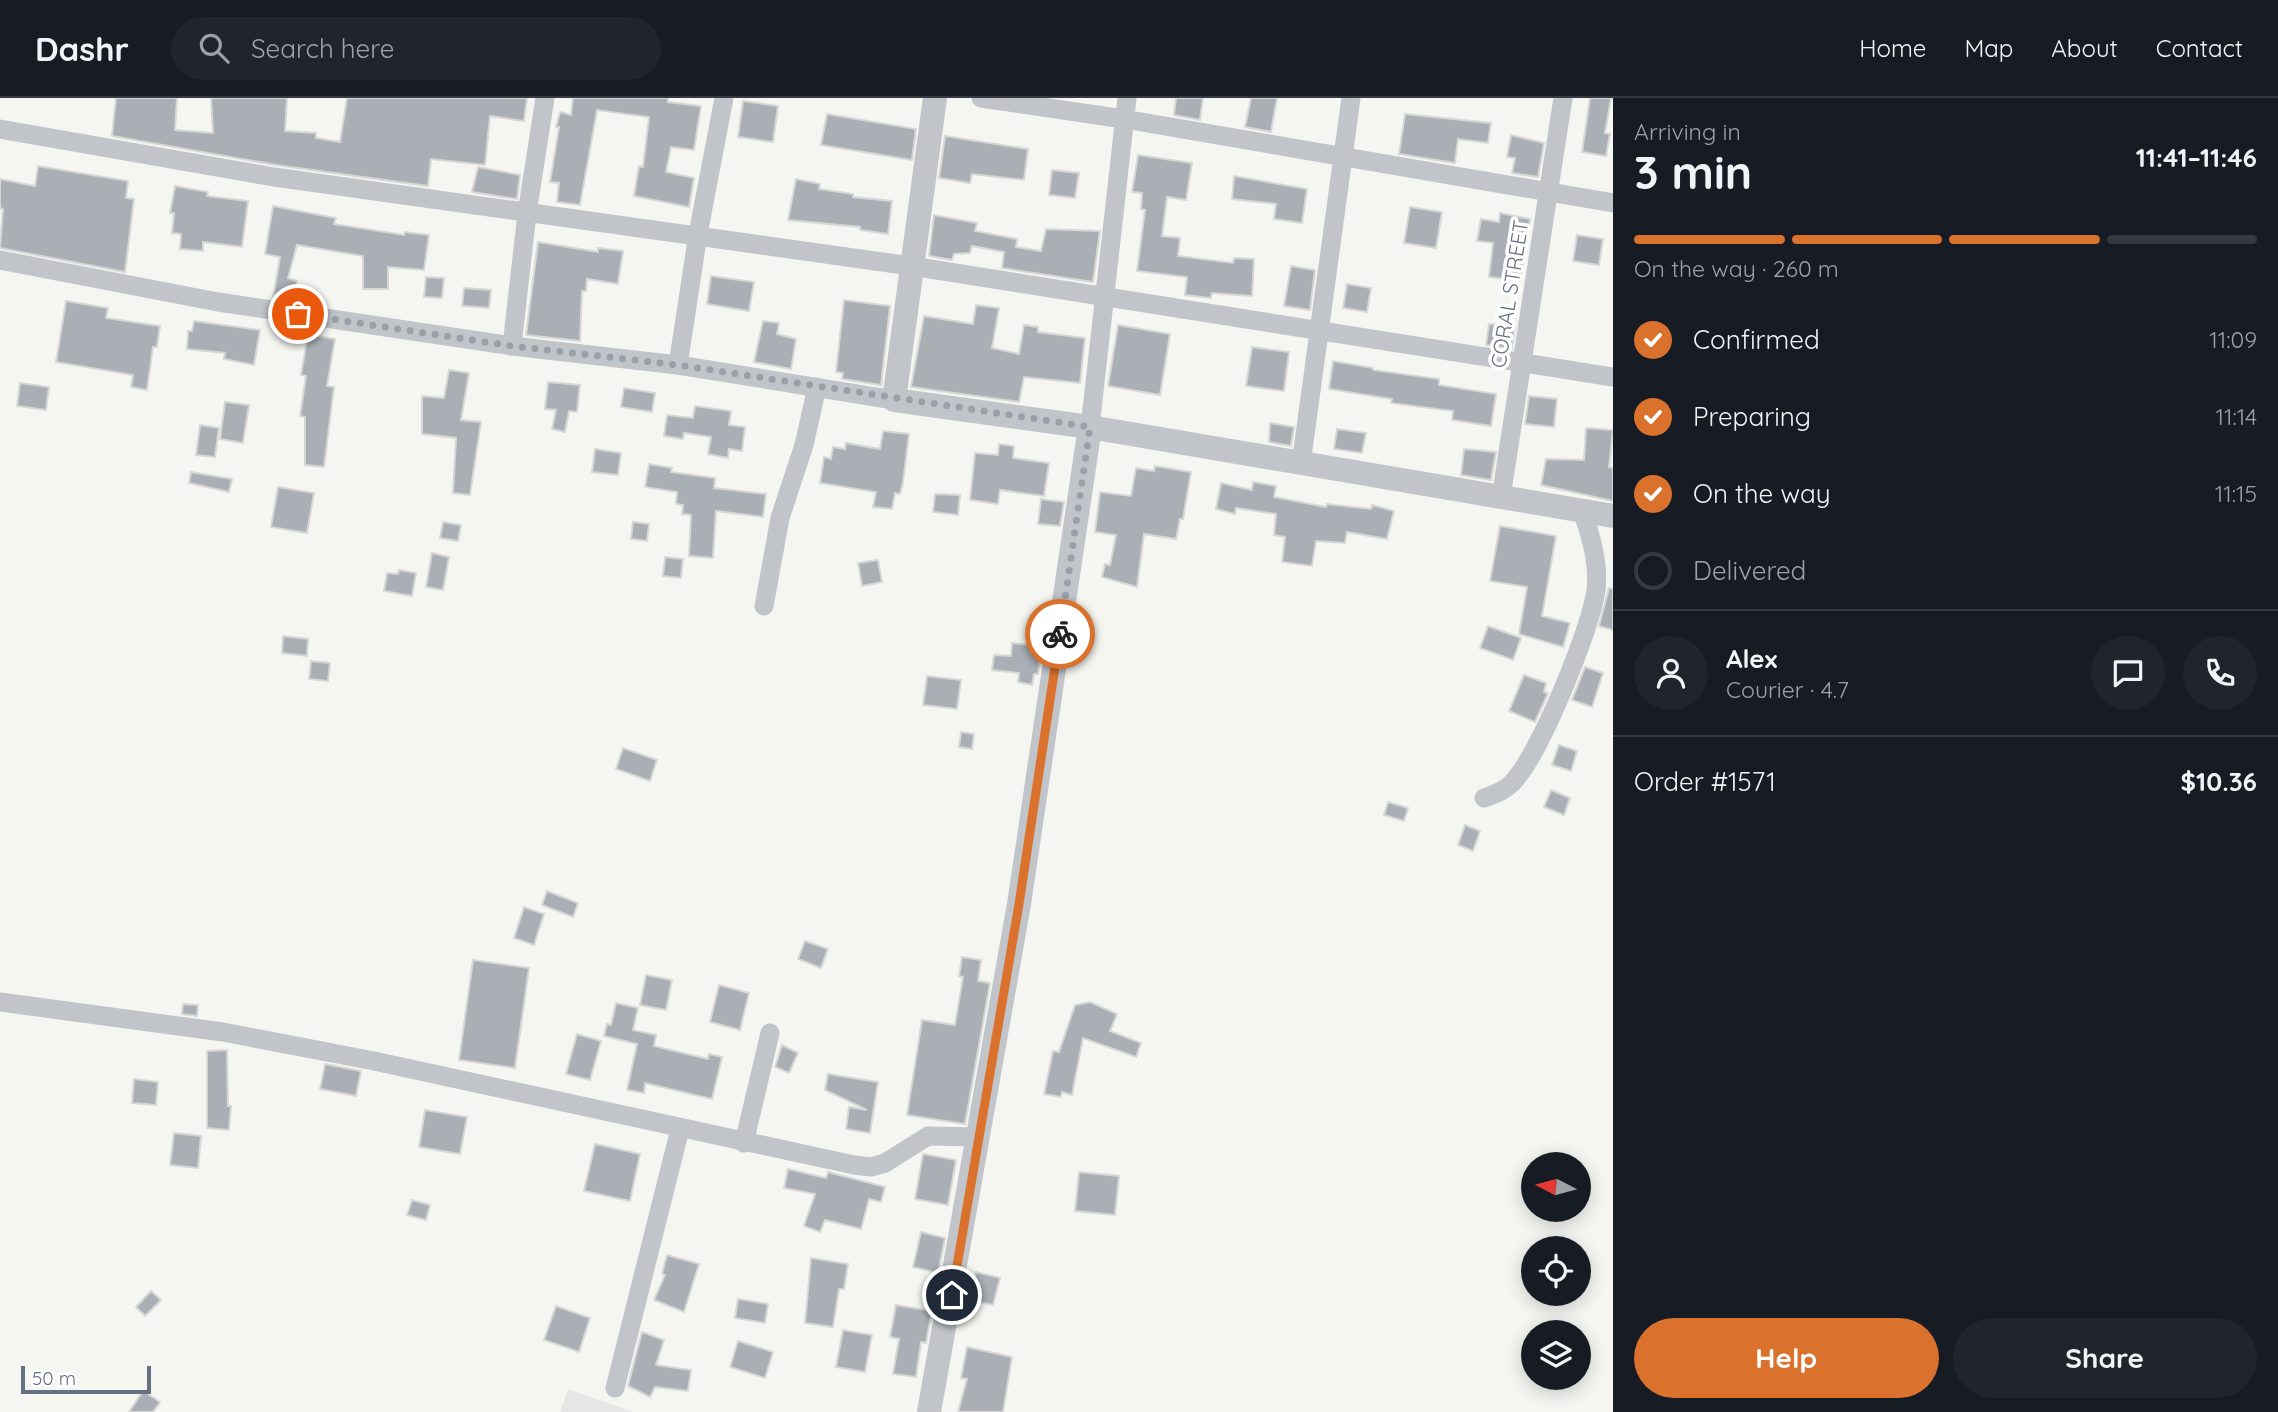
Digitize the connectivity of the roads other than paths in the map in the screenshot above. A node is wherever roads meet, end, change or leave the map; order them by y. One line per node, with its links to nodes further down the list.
1 (545, 98): 13 (street)
2 (724, 98): 14 (street)
3 (935, 98): 16 (street)
4 (981, 98): 8 (street)
5 (1127, 98): 8 (street)
6 (1351, 98): 10 (street)
7 (1563, 98): 11 (street, CORAL STREET)
8 (1124, 119): 10 (street); 17 (street)
9 (0, 129): 13 (street)
10 (1342, 156): 11 (street); 18 (street)
11 (1548, 192): 12 (street); 20 (street, CORAL STREET)
12 (1613, 203)
13 (527, 213): 14 (street); 19 (street)
14 (698, 234): 16 (street); 21 (street)
15 (0, 260): 19 (street)
16 (911, 265): 17 (street); 24 (street)
17 (1105, 297): 18 (street); 25 (street)
18 (1321, 330): 20 (street); 26 (street)
19 (512, 346): 21 (street)
20 (1521, 364): 22 (street); 27 (street, CORAL STREET)
21 (678, 365): 23 (street)
22 (1613, 377)
23 (817, 387): 24 (street); 30 (street)
24 (894, 400): 25 (street)
25 (1090, 427): 26 (street); 35 (street)
26 (1301, 464): 27 (street)
27 (1501, 497): 28 (street)
28 (1582, 511): 29 (street); 31 (street)
29 (1613, 516)
30 (764, 606)
31 (1484, 798)
32 (0, 1002): 34 (street)
33 (770, 1033): 36 (street)
34 (680, 1129): 36 (street); 37 (street)
35 (980, 1137): 36 (street); 38 (street)
36 (744, 1143)
37 (615, 1388)
38 (929, 1412)

